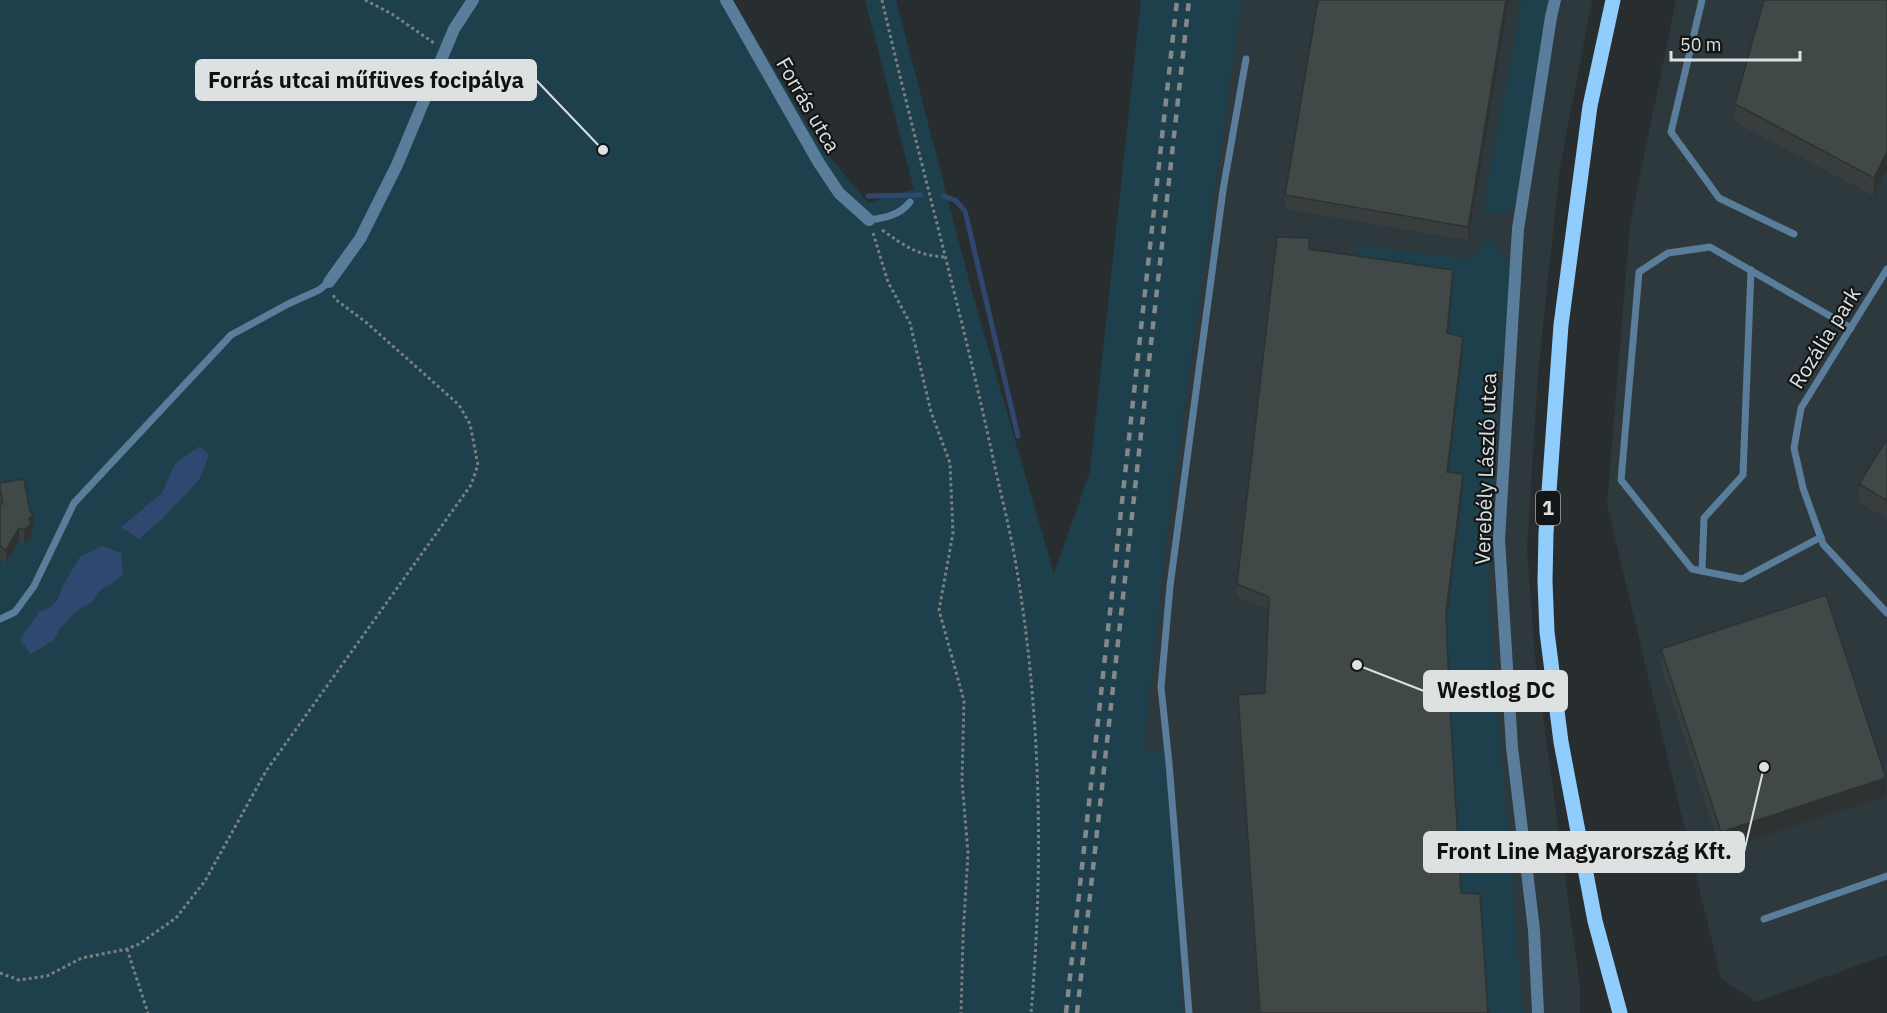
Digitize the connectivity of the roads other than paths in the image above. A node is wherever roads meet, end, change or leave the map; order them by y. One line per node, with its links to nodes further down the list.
1 (473, 0): 12 (street)
2 (726, 0): 8 (street, Forrás utca)
3 (1555, 0): 21 (street, Verebély László utca)
4 (1613, 0): 22 (main road, 1)
5 (1702, 0): 9 (lane)
6 (1246, 59): 20 (lane)
7 (910, 202): 8 (lane)
8 (869, 220)
9 (1794, 234)
10 (1887, 268): 13 (lane, Rozália park)
11 (1750, 270): 13 (lane); 15 (lane); 15 (lane)
12 (329, 282): 17 (lane)
13 (1851, 328): 14 (lane, Rozália park)
14 (1821, 537): 15 (lane); 16 (lane, Rozália park)
15 (1702, 571)
16 (1887, 613)
17 (0, 619)
18 (1887, 876): 19 (lane)
19 (1764, 919)
20 (1189, 1013)
21 (1538, 1013)
22 (1620, 1013)

